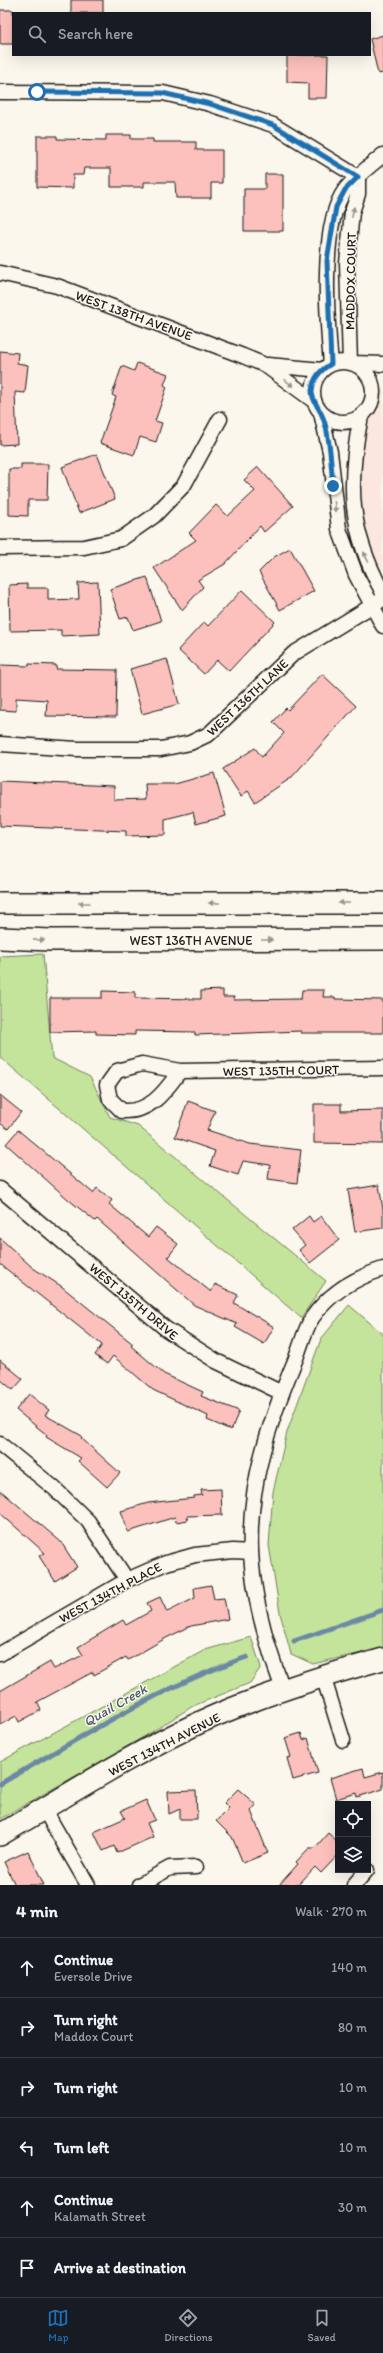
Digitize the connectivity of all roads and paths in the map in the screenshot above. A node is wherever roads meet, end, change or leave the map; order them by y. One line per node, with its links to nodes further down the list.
1 (0, 92): 3 (street)
2 (383, 154): 3 (street, MADDOX COURT)
3 (358, 177): 5 (street, MADDOX COURT, one-way to 3); 8 (street, MADDOX COURT)
4 (0, 273): 7 (street, WEST 138TH AVENUE)
5 (352, 363): 6 (street); 8 (street); 9 (street)
6 (383, 364)
7 (265, 365): 8 (street, WEST 138TH AVENUE); 10 (street, WEST 138TH AVENUE, one-way to 10)
8 (326, 367): 10 (street)
9 (378, 392): 12 (street)
10 (314, 401): 11 (street)
11 (321, 413): 12 (street); 16 (street, one-way to 16)
12 (361, 416): 15 (street, one-way to 12)
13 (220, 419): 14 (street)
14 (0, 548)
15 (383, 592)
16 (377, 603): 17 (street); 18 (street, WEST 136TH LANE)
17 (383, 626)
18 (0, 744)
19 (0, 903): 20 (main road, one-way to 19)
20 (383, 903)
21 (0, 938): 22 (main road, WEST 136TH AVENUE, one-way to 22)
22 (383, 939)
23 (383, 1068): 24 (street, WEST 135TH COURT)
24 (180, 1071): 24 (street, WEST 135TH COURT)
25 (0, 1189): 27 (street, WEST 135TH DRIVE)
26 (383, 1269): 27 (street)
27 (282, 1393): 29 (street)
28 (0, 1444): 30 (street)
29 (251, 1552): 30 (street, WEST 134TH PLACE); 34 (street)
30 (127, 1580): 31 (street, WEST 134TH PLACE)
31 (0, 1654)
32 (383, 1659): 33 (main road, WEST 134TH AVENUE)
33 (323, 1676): 34 (main road, WEST 134TH AVENUE); 35 (street)
34 (283, 1689): 36 (main road, WEST 134TH AVENUE)
35 (342, 1740)
36 (44, 1809): 37 (main road, WEST 134TH AVENUE); 40 (street)
37 (0, 1835)
38 (196, 1867): 41 (street)
39 (364, 1873): 42 (street)
40 (88, 1885)
41 (139, 1885)
42 (354, 1885)

